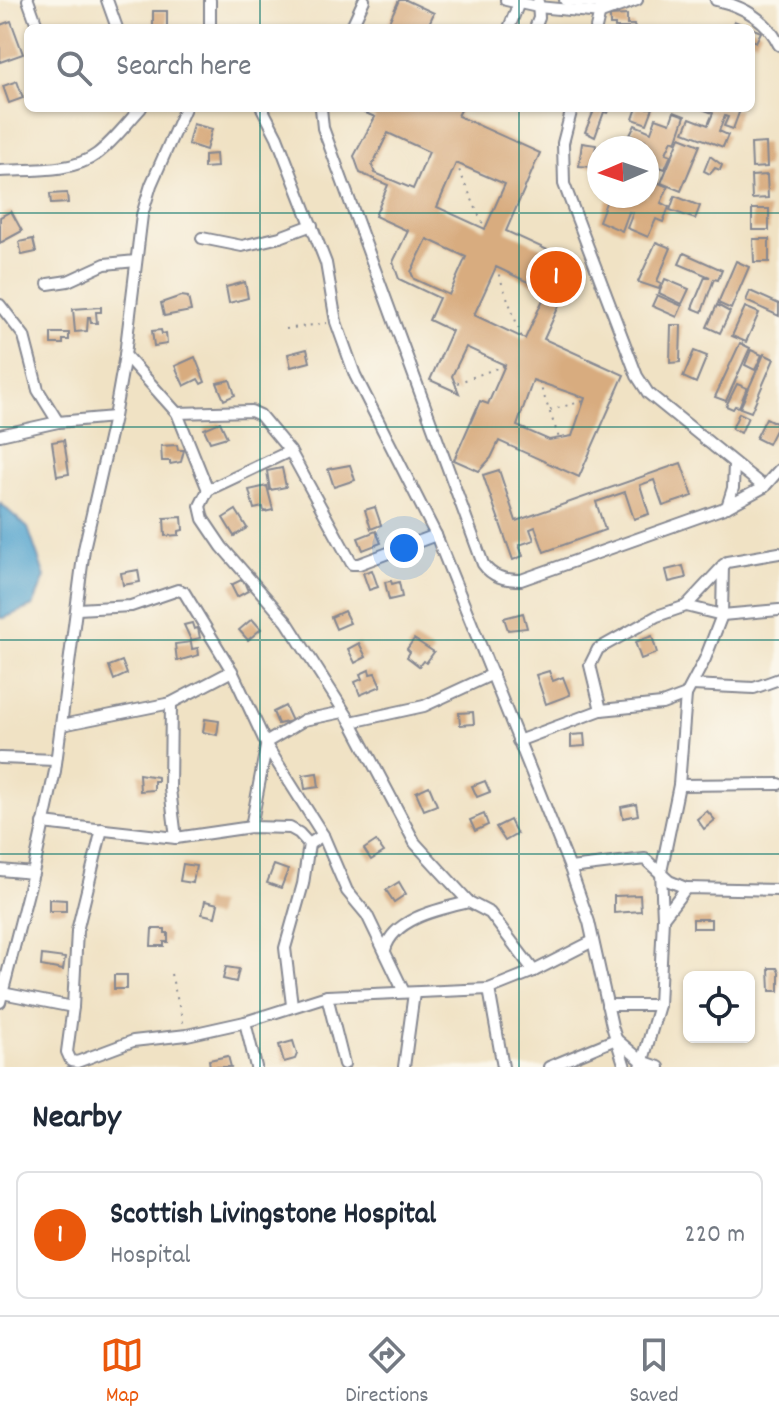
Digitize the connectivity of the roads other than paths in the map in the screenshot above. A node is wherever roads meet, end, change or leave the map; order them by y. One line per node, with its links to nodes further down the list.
1 (28, 0): 12 (street)
2 (107, 0): 13 (street)
3 (210, 0): 14 (street)
4 (364, 0): 15 (street)
5 (506, 0): 9 (street)
6 (565, 0): 11 (street)
7 (637, 0): 11 (street)
8 (716, 0): 19 (street)
9 (519, 2): 10 (street); 16 (street)
10 (538, 4): 11 (street); 17 (street)
11 (601, 8): 18 (street)
12 (37, 24)
13 (116, 24)
14 (210, 24)
15 (353, 24)
16 (511, 24)
17 (537, 24)
18 (597, 24)
19 (779, 45)
20 (137, 112): 25 (street)
21 (183, 112): 28 (street)
22 (264, 112): 26 (street)
23 (321, 112): 41 (street)
24 (571, 112): 37 (street)
25 (0, 171)
26 (312, 225): 27 (street); 42 (street)
27 (202, 238)
28 (136, 261): 29 (street); 31 (street)
29 (48, 284)
30 (0, 305): 34 (street)
31 (125, 355): 32 (street); 33 (street)
32 (177, 413): 36 (street); 40 (street)
33 (114, 417): 34 (street); 46 (street)
34 (58, 422): 35 (street)
35 (0, 435)
36 (290, 451): 40 (street); 42 (street)
37 (734, 464): 39 (street); 41 (street)
38 (779, 470): 39 (street)
39 (764, 487): 41 (street)
40 (208, 490): 55 (street)
41 (727, 507)
42 (436, 535): 50 (street)
43 (779, 553): 44 (street)
44 (723, 565): 45 (street); 48 (street)
45 (686, 606): 48 (street); 54 (street)
46 (78, 609): 49 (street); 57 (street)
47 (779, 610): 48 (street)
48 (722, 615): 52 (street)
49 (232, 671): 53 (street); 59 (street)
50 (493, 674): 56 (street); 58 (street)
51 (779, 679): 52 (street)
52 (689, 690): 54 (street); 63 (street)
53 (171, 703): 57 (street); 68 (street)
54 (601, 710): 58 (street)
55 (343, 712): 56 (street); 59 (street)
56 (351, 722): 76 (street)
57 (62, 725): 61 (street)
58 (518, 741): 70 (street)
59 (268, 748): 65 (street); 67 (street)
60 (0, 758): 61 (street)
61 (56, 760): 64 (street)
62 (779, 784): 63 (street)
63 (679, 785): 72 (street)
64 (43, 823): 66 (street); 73 (street)
65 (251, 827): 68 (street); 69 (street)
66 (102, 829): 68 (street); 88 (street)
67 (323, 835): 69 (street); 79 (street)
68 (176, 838)
69 (309, 844): 85 (street)
70 (570, 868): 72 (street); 78 (street)
71 (0, 870): 73 (street)
72 (661, 872): 74 (street); 77 (street)
73 (33, 873): 84 (street)
74 (686, 888): 75 (street); 77 (street)
75 (779, 890)
76 (469, 902): 79 (street); 80 (street)
77 (663, 918): 87 (street)
78 (593, 941): 80 (street); 86 (street)
79 (385, 950): 82 (street)
80 (534, 971): 81 (street)
81 (489, 989): 82 (street); 96 (street)
82 (409, 992): 83 (street); 95 (street)
83 (327, 996): 85 (street); 92 (street)
84 (1, 998): 88 (street)
85 (292, 1005): 89 (street)
86 (607, 1005): 87 (street); 90 (street)
87 (659, 1005): 91 (street)
88 (73, 1007): 89 (street)
89 (245, 1022): 93 (street)
90 (616, 1039): 91 (street); 97 (street); 98 (street)
91 (642, 1064): 99 (street)
92 (342, 1066): 94 (street)
93 (256, 1067)
94 (357, 1067)
95 (404, 1067)
96 (503, 1067)
97 (549, 1067)
98 (625, 1067)
99 (659, 1067)

